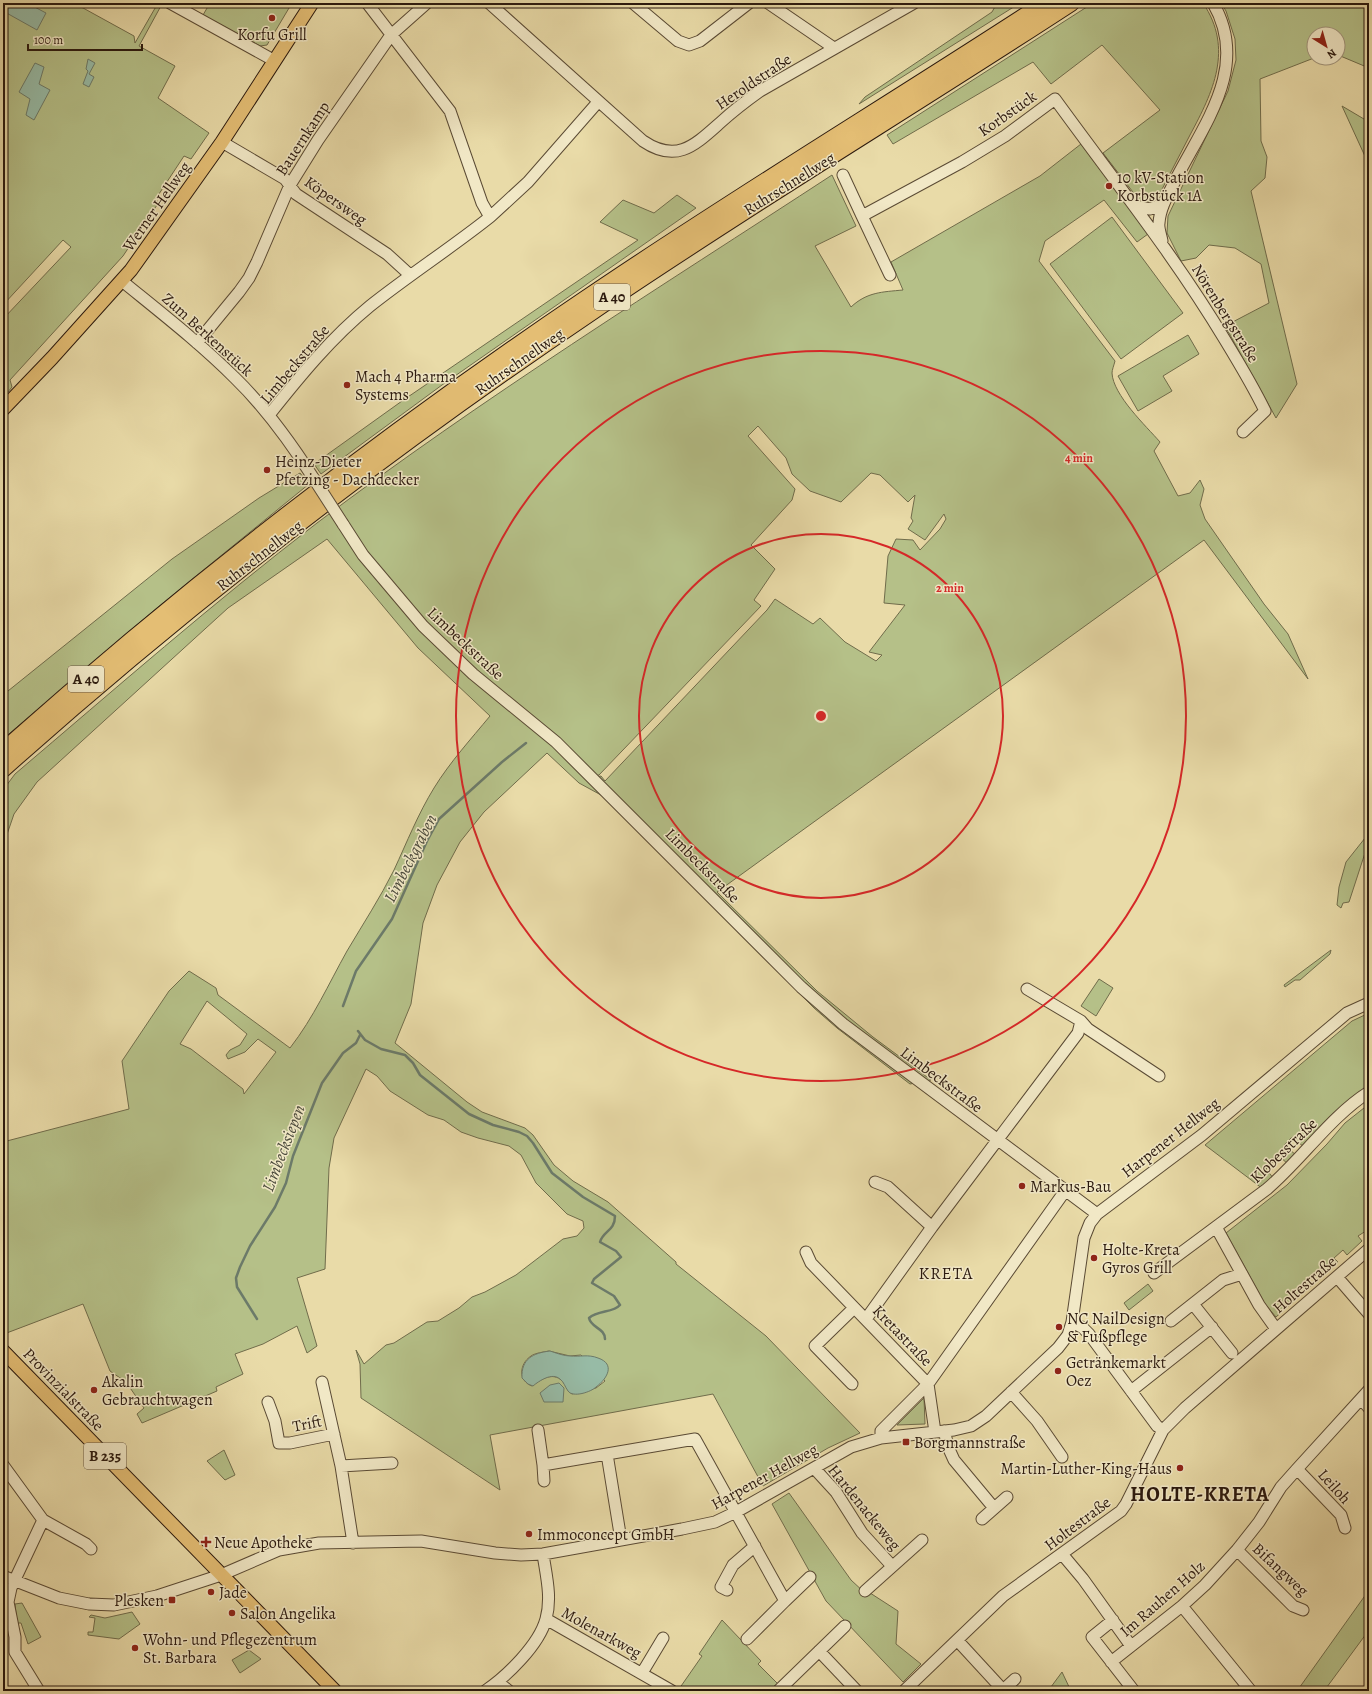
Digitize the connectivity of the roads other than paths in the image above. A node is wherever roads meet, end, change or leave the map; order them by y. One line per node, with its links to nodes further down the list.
1 (170, 3): 15 (street)
2 (312, 3): 15 (main road, Werner Hellweg)
3 (367, 3): 13 (street)
4 (427, 3): 13 (street, Bauernkamp)
5 (490, 3): 16 (street, Heroldstraße)
6 (633, 3): 7 (street)
7 (749, 3)
8 (768, 3): 14 (street)
9 (914, 3): 14 (street, Heroldstraße)
10 (1045, 3): 32 (highway, Ruhrschnellweg / A 40)
11 (1071, 3): 32 (highway, Ruhrschnellweg / A 40)
12 (1212, 3): 20 (street, Nörenbergstraße)
13 (391, 35): 19 (street, Bauernkamp); 23 (street)
14 (834, 48): 16 (street, Heroldstraße)
15 (275, 61): 17 (main road, Werner Hellweg)
16 (598, 102): 23 (street)
17 (222, 142): 19 (street, Köpersweg); 27 (main road, Werner Hellweg)
18 (843, 175): 22 (street)
19 (290, 185): 25 (street, Köpersweg); 28 (street, Bauernkamp)
20 (1164, 204): 21 (street); 24 (street, Nörenbergstraße)
21 (1135, 206): 22 (street, Korbstück); 24 (street, Korbstück)
22 (862, 216): 26 (street)
23 (490, 217): 25 (street, Limbeckstraße)
24 (1162, 243): 31 (street, Nörenbergstraße)
25 (410, 275): 30 (street, Limbeckstraße)
26 (890, 276)
27 (122, 281): 28 (street, Zum Berkenstück); 29 (main road, Werner Hellweg)
28 (197, 343): 30 (street, Zum Berkenstück)
29 (3, 409)
30 (269, 415): 40 (street, Limbeckstraße, bridge)
31 (1243, 432)
32 (10, 753): 33 (highway, Ruhrschnellweg / A 40); 34 (highway)
33 (3, 769)
34 (3, 772)
35 (1027, 989): 37 (street)
36 (1369, 1003): 43 (street, Harpener Hellweg)
37 (1081, 1021): 38 (street); 40 (street)
38 (1159, 1076)
39 (1369, 1092): 45 (street, Klobesstraße)
40 (997, 1141): 42 (street, Limbeckstraße); 44 (street)
41 (875, 1182): 44 (street)
42 (1065, 1191): 43 (street, Limbeckstraße); 63 (street)
43 (1097, 1214): 56 (street, Harpener Hellweg)
44 (932, 1227): 54 (street)
45 (1216, 1227): 48 (street, Klobesstraße); 49 (street)
46 (1369, 1249): 50 (street, Holtestraße)
47 (806, 1252): 52 (street, Kretastraße)
48 (1154, 1273)
49 (1242, 1274): 51 (street); 58 (street)
50 (1337, 1276): 53 (street); 58 (street, Holtestraße)
51 (1193, 1304): 55 (street); 57 (street)
52 (854, 1308): 54 (street, Kretastraße); 62 (street, Kretastraße)
53 (1369, 1314)
54 (866, 1319): 63 (street, Kretastraße)
55 (1172, 1321)
56 (1072, 1322): 65 (street); 66 (street, Harpener Hellweg)
57 (1212, 1327): 60 (street); 65 (street)
58 (1276, 1329): 71 (street, Holtestraße)
59 (3, 1351): 99 (main road, Provinzialstraße / B 235)
60 (1232, 1353)
61 (322, 1382): 73 (street)
62 (852, 1384)
63 (928, 1384): 72 (street, Kretastraße); 74 (street)
64 (1369, 1390): 67 (street, Im Rauhen Holz)
65 (1131, 1391): 71 (street)
66 (1011, 1392): 72 (street, Harpener Hellweg); 76 (street)
67 (1361, 1399): 69 (street); 82 (street, Im Rauhen Holz)
68 (268, 1402): 73 (street, Trift)
69 (1369, 1408)
70 (538, 1430): 79 (street)
71 (1163, 1430): 97 (street, Holtestraße)
72 (940, 1432): 74 (street, Harpener Hellweg); 85 (street)
73 (334, 1434): 80 (street)
74 (881, 1438): 81 (street, Harpener Hellweg)
75 (607, 1454): 79 (street); 86 (street); 90 (street)
76 (1062, 1457)
77 (392, 1463): 80 (street)
78 (3, 1465): 88 (street)
79 (543, 1465): 83 (street)
80 (341, 1466): 92 (street)
81 (814, 1468): 86 (street, Harpener Hellweg); 98 (street, Hardenackeweg)
82 (1297, 1468): 89 (street, Leiloh); 95 (street, Im Rauhen Holz)
83 (544, 1481)
84 (1007, 1497): 85 (street)
85 (994, 1508): 87 (street)
86 (736, 1512): 90 (street, Harpener Hellweg); 93 (street)
87 (982, 1519)
88 (43, 1520): 94 (street); 102 (street)
89 (1345, 1528)
90 (621, 1540): 96 (street, Harpener Hellweg)
91 (922, 1540): 98 (street, Hardenackeweg)
92 (353, 1542): 96 (street, Harpener Hellweg); 99 (street, Harpener Hellweg)
93 (755, 1546): 103 (street); 105 (street)
94 (91, 1549)
95 (1237, 1550): 106 (street, Im Rauhen Holz); 107 (street, Bifangweg)
96 (543, 1554): 108 (street)
97 (1062, 1554): 109 (street); 113 (street, Holtestraße)
98 (892, 1566): 104 (street, Hardenackeweg)
99 (221, 1575): 102 (street, Harpener Hellweg); 122 (main road, Provinzialstraße / B 235)
100 (3, 1576): 102 (street, Harpener Hellweg)
101 (810, 1577): 105 (street)
102 (15, 1581): 121 (street)
103 (727, 1590)
104 (866, 1591)
105 (785, 1601): 112 (street)
106 (1182, 1606): 114 (street, Im Rauhen Holz); 130 (street)
107 (1303, 1610)
108 (546, 1620): 117 (street, Molenarkweg); 119 (street)
109 (1113, 1620): 114 (street); 116 (street)
110 (845, 1626): 115 (street)
111 (663, 1638): 117 (street, Molenarkweg)
112 (746, 1639)
113 (957, 1640): 120 (street); 128 (street, Holtestraße)
114 (1131, 1646): 116 (street, Im Rauhen Holz)
115 (819, 1651): 126 (street); 127 (street)
116 (1111, 1662): 129 (street)
117 (642, 1673): 125 (street, Molenarkweg)
118 (1015, 1679): 120 (street)
119 (498, 1682): 123 (street); 124 (street)
120 (1002, 1690)
121 (39, 1691)
122 (335, 1691)
123 (485, 1691)
124 (509, 1691)
125 (672, 1691)
126 (778, 1691)
127 (857, 1691)
128 (904, 1691)
129 (1134, 1691)
130 (1251, 1691)

